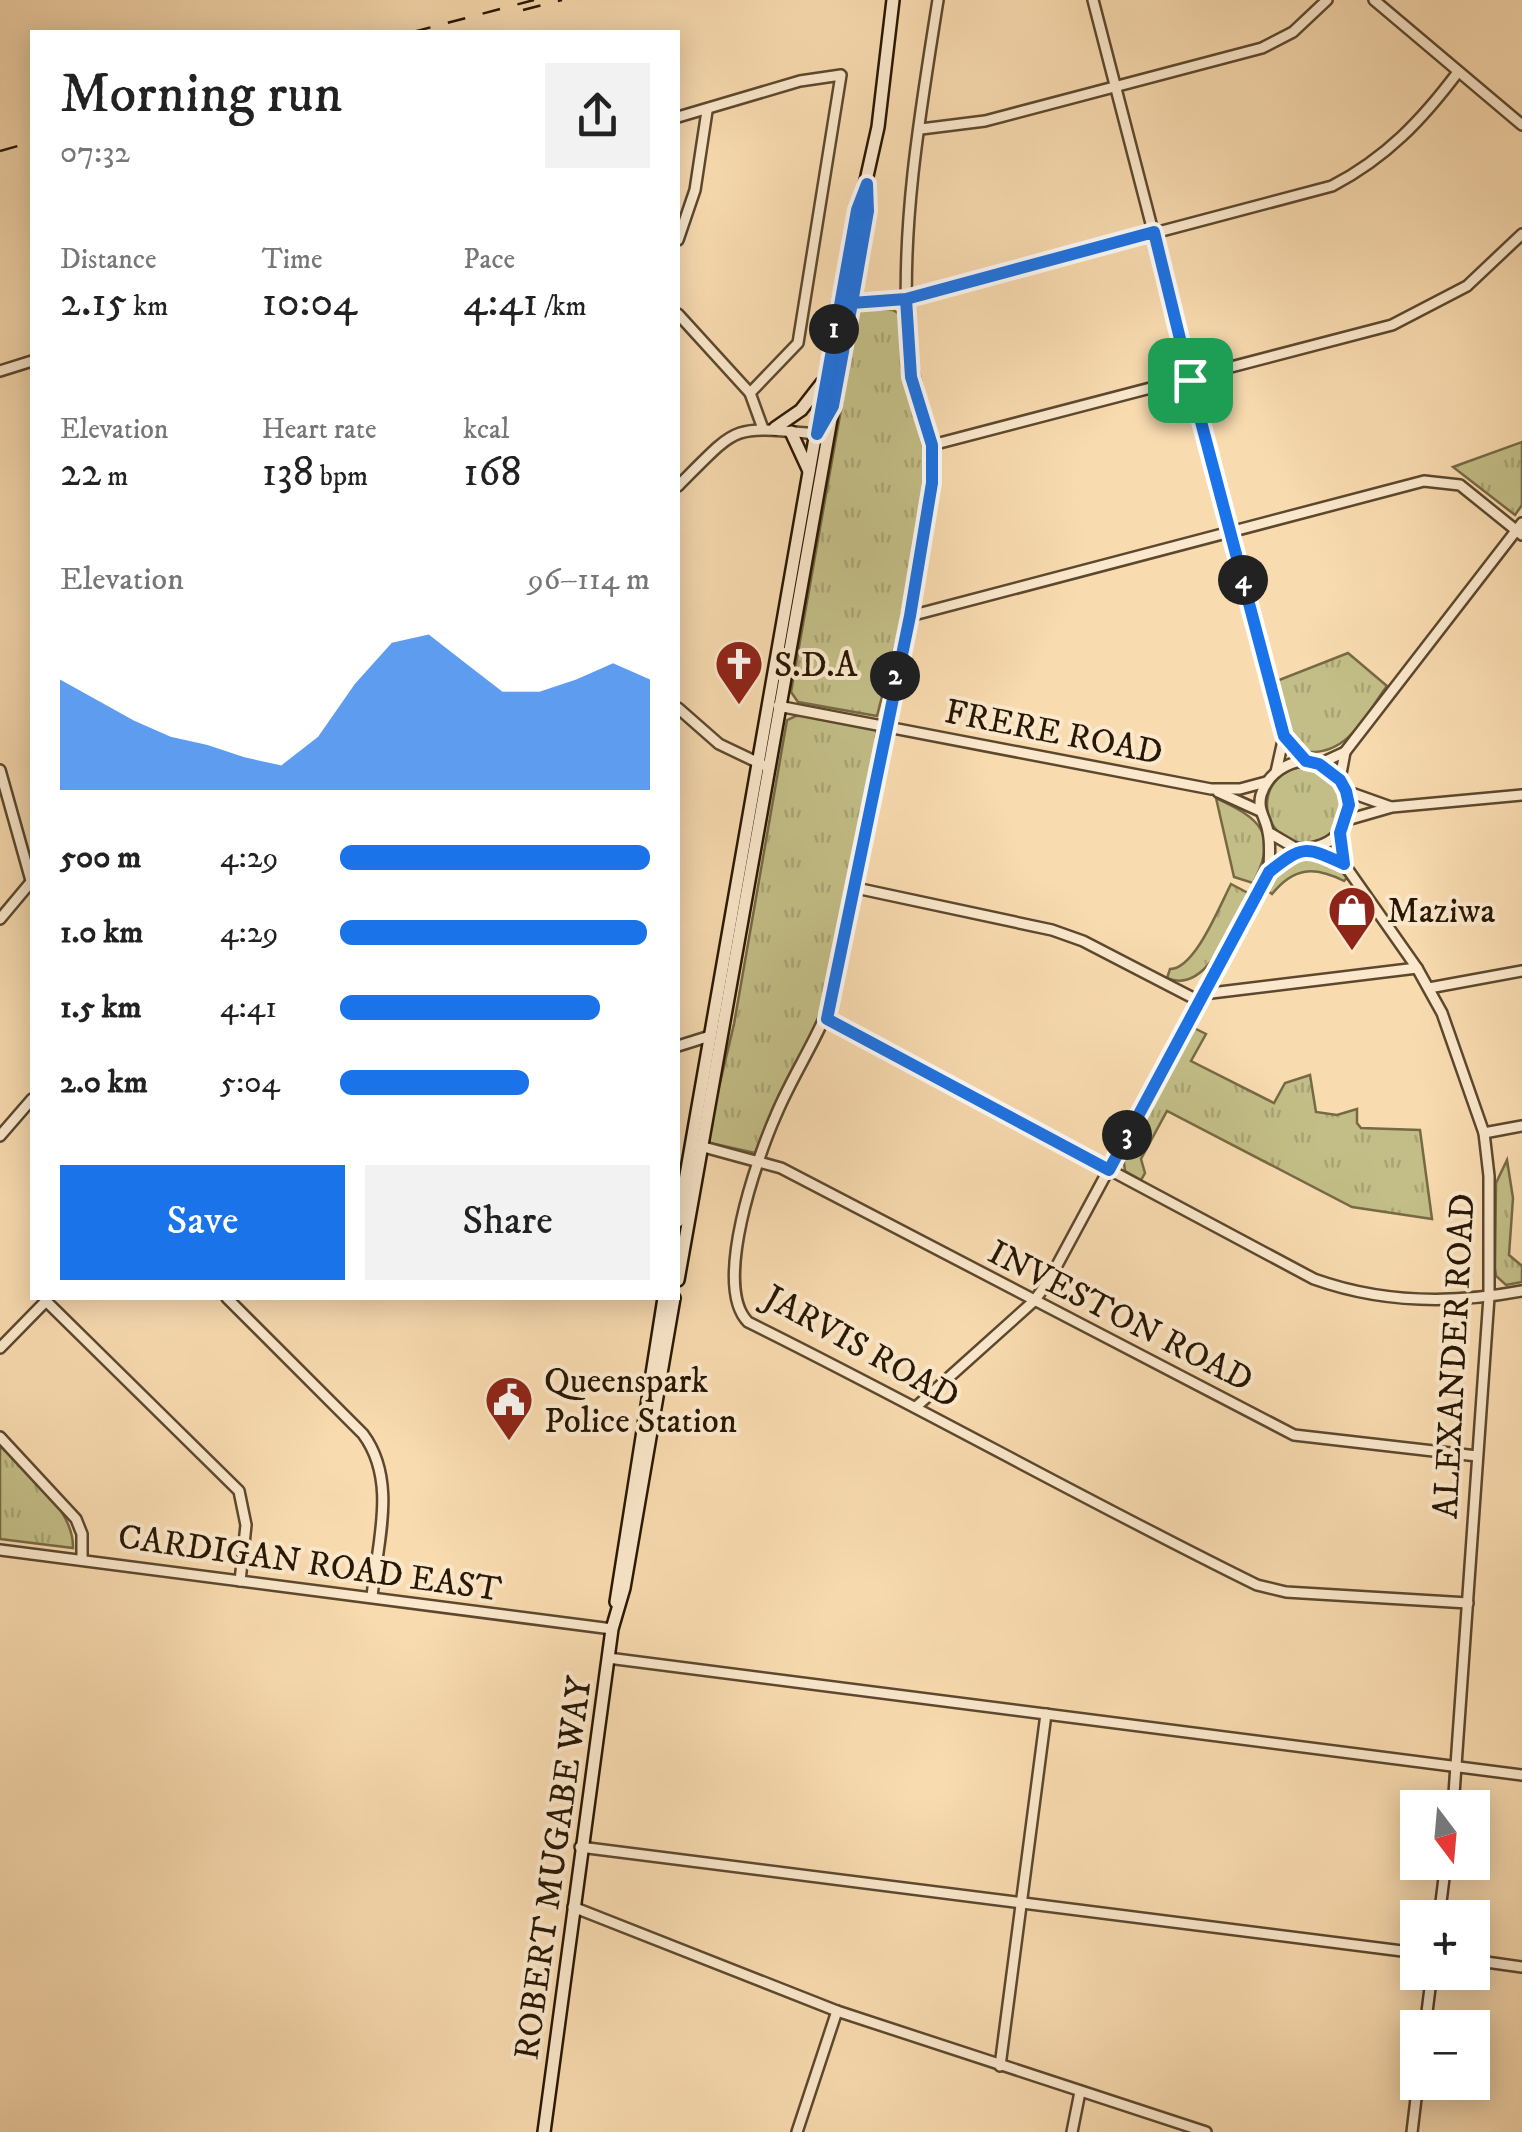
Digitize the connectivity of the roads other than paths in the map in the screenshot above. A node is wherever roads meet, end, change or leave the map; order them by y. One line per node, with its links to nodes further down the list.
1 (893, 0): 12 (main road)
2 (938, 0): 11 (street, JARVIS ROAD)
3 (1093, 0): 7 (street)
4 (1326, 0): 7 (street)
5 (1374, 0): 6 (street)
6 (1458, 72): 10 (street); 13 (street)
7 (1115, 86): 11 (street); 13 (street)
8 (707, 111): 9 (street); 14 (street); 23 (street)
9 (680, 117)
10 (1522, 125)
11 (921, 129): 16 (street, JARVIS ROAD)
12 (867, 184): 17 (main road); 21 (main road)
13 (1154, 232): 16 (street); 22 (street)
14 (680, 234)
15 (1522, 234): 22 (street)
16 (906, 299): 17 (street); 28 (street, JARVIS ROAD)
17 (852, 303): 24 (main road)
18 (680, 316): 23 (street)
19 (30, 362): 20 (street)
20 (0, 372)
21 (826, 378): 25 (main road); 27 (main road)
22 (1190, 380): 28 (street); 32 (street)
23 (750, 394): 25 (street)
24 (833, 406): 27 (street); 29 (main road)
25 (769, 428): 26 (street); 30 (street)
26 (791, 432): 27 (street); 29 (main road)
27 (817, 434): 29 (main road)
28 (932, 445): 33 (street, JARVIS ROAD)
29 (816, 475): 34 (main road)
30 (680, 484)
31 (1520, 529): 32 (street); 38 (street)
32 (1230, 531): 33 (street); 37 (street)
33 (910, 616): 36 (street, JARVIS ROAD)
34 (776, 706): 36 (street, FRERE ROAD); 41 (main road)
35 (680, 710): 41 (street)
36 (884, 727): 47 (street, FRERE ROAD); 61 (street, JARVIS ROAD)
37 (1284, 736): 39 (street); 43 (street)
38 (1345, 752): 40 (street); 44 (street)
39 (1306, 761): 40 (street); 43 (street)
40 (1319, 764): 44 (street)
41 (765, 765): 68 (main road); 74 (main road)
42 (0, 770): 46 (street)
43 (1276, 772): 45 (street)
44 (1340, 780): 48 (street)
45 (1266, 782): 47 (street, FRERE ROAD); 51 (street)
46 (2, 783): 59 (street)
47 (1210, 788): 51 (street, FRERE ROAD)
48 (1346, 791): 50 (street); 52 (street)
49 (1522, 795): 50 (street)
50 (1392, 807): 52 (street)
51 (1260, 811): 53 (street)
52 (1346, 820): 54 (street)
53 (1268, 832): 56 (street); 58 (street)
54 (1340, 833): 55 (street); 57 (street, ALEXANDER ROAD)
55 (1312, 849): 56 (street); 57 (street, ALEXANDER ROAD)
56 (1298, 850): 58 (street)
57 (1344, 864): 63 (street, ALEXANDER ROAD)
58 (1269, 872): 66 (street)
59 (30, 876)
60 (30, 885): 62 (street)
61 (856, 888): 66 (street); 67 (street, JARVIS ROAD)
62 (0, 918)
63 (1417, 968): 65 (street, ALEXANDER ROAD); 66 (street)
64 (1522, 971): 65 (street)
65 (1428, 988): 72 (street, ALEXANDER ROAD)
66 (1201, 998): 76 (street)
67 (827, 1019): 75 (street, JARVIS ROAD); 76 (street)
68 (710, 1036): 69 (street); 74 (main road)
69 (680, 1045)
70 (30, 1105): 73 (street)
71 (1522, 1126): 72 (street)
72 (1484, 1133): 80 (street, ALEXANDER ROAD)
73 (0, 1136)
74 (695, 1145): 75 (street, INVESTON ROAD); 77 (main road); 78 (main road)
75 (758, 1160): 86 (street, INVESTON ROAD); 88 (street, JARVIS ROAD)
76 (1109, 1170): 80 (street); 86 (street)
77 (680, 1212)
78 (680, 1263)
79 (1522, 1291): 80 (street)
80 (1489, 1297): 90 (street, ALEXANDER ROAD)
81 (46, 1300): 87 (street)
82 (48, 1300): 93 (street)
83 (229, 1300): 94 (street)
84 (664, 1300): 96 (main road, ROBERT MUGABE WAY)
85 (674, 1300): 96 (main road, ROBERT MUGABE WAY)
86 (1034, 1301): 88 (street); 90 (street, INVESTON ROAD)
87 (0, 1348)
88 (918, 1406): 95 (street, JARVIS ROAD)
89 (0, 1438): 92 (street)
90 (1477, 1456): 95 (street, ALEXANDER ROAD)
91 (0, 1550): 92 (street, CARDIGAN ROAD EAST)
92 (82, 1560): 93 (street, CARDIGAN ROAD EAST)
93 (240, 1581): 94 (street, CARDIGAN ROAD EAST)
94 (372, 1597): 97 (street, CARDIGAN ROAD EAST)
95 (1468, 1602): 100 (street, ALEXANDER ROAD)
96 (616, 1611): 97 (main road, ROBERT MUGABE WAY)
97 (612, 1629): 98 (main road, ROBERT MUGABE WAY)
98 (608, 1658): 99 (street); 103 (main road, ROBERT MUGABE WAY)
99 (1046, 1714): 100 (street); 104 (street)
100 (1458, 1767): 101 (street); 102 (street, ALEXANDER ROAD)
101 (1522, 1775)
102 (1455, 1790)
103 (580, 1847): 104 (street); 105 (main road, ROBERT MUGABE WAY)
104 (1022, 1902): 106 (street); 110 (street)
105 (573, 1907): 109 (street); 113 (main road, ROBERT MUGABE WAY)
106 (1400, 1951)
107 (1490, 1963): 108 (street)
108 (1522, 1967)
109 (837, 2011): 110 (street); 114 (street)
110 (1000, 2066): 111 (street)
111 (1080, 2092): 115 (street); 116 (street)
112 (1416, 2100): 117 (street)
113 (544, 2132)
114 (797, 2132)
115 (1072, 2132)
116 (1206, 2132)
117 (1412, 2132)

